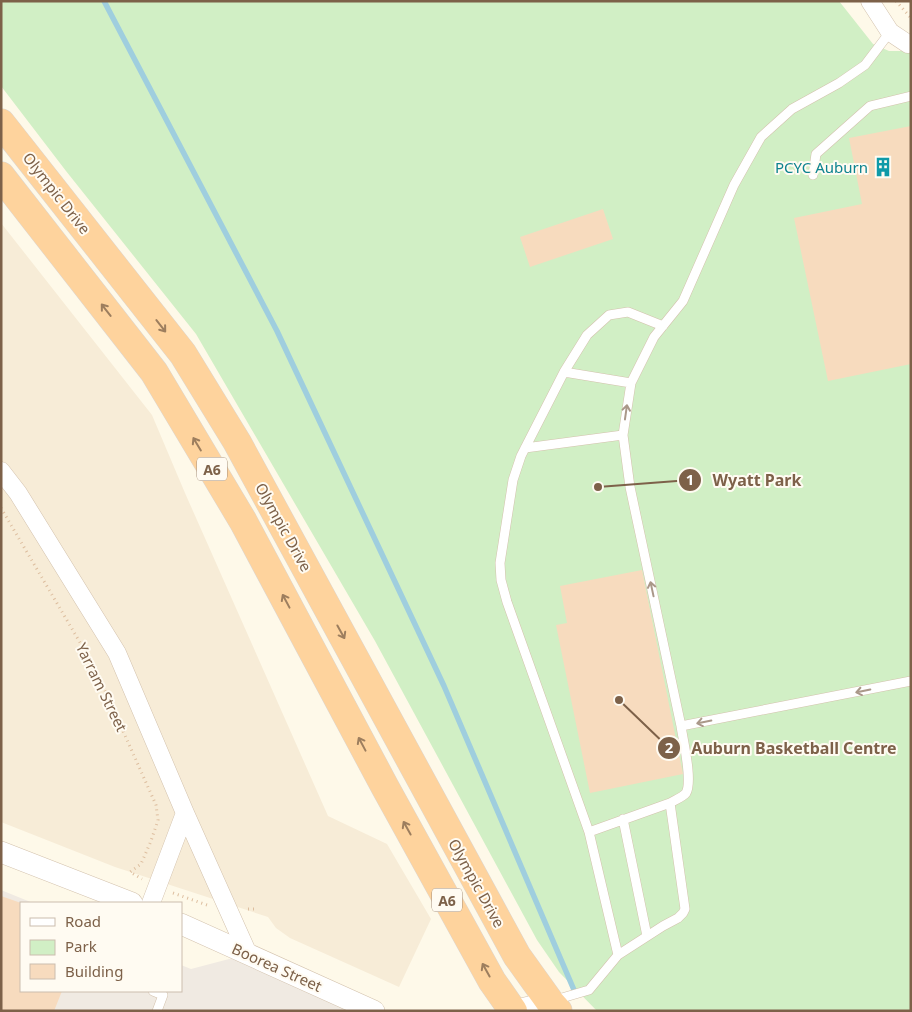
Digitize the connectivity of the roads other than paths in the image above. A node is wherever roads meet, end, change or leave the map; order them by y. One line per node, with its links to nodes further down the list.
1 (870, 1): 2 (street)
2 (890, 32): 3 (street); 8 (lane)
3 (909, 46)
4 (911, 96): 6 (lane)
5 (1, 123): 28 (highway, Olympic Drive / A6, one-way to 28)
6 (813, 175)
7 (1, 176): 32 (highway, A6, one-way to 7)
8 (662, 326): 9 (lane); 10 (lane)
9 (564, 372): 10 (lane); 12 (lane)
10 (631, 383): 11 (lane, one-way to 10)
11 (623, 435): 12 (lane); 15 (lane, one-way to 11)
12 (525, 448): 19 (lane)
13 (1, 471): 17 (street, Yarram Street)
14 (911, 681): 15 (lane, one-way to 15)
15 (681, 726): 16 (lane)
16 (670, 804): 18 (lane); 24 (lane)
17 (185, 813): 21 (street); 25 (street, Yarram Street)
18 (623, 819): 19 (lane); 24 (lane)
19 (589, 832): 26 (lane)
20 (1, 852): 22 (street)
21 (155, 895)
22 (129, 902)
23 (182, 924): 25 (street, Boorea Street)
24 (647, 936): 26 (lane)
25 (248, 954): 29 (street, Boorea Street)
26 (618, 955): 28 (lane)
27 (156, 992): 30 (lane)
28 (550, 1008): 32 (street)
29 (373, 1010): 31 (street, Boorea Street)
30 (156, 1011)
31 (380, 1011)
32 (513, 1011)

